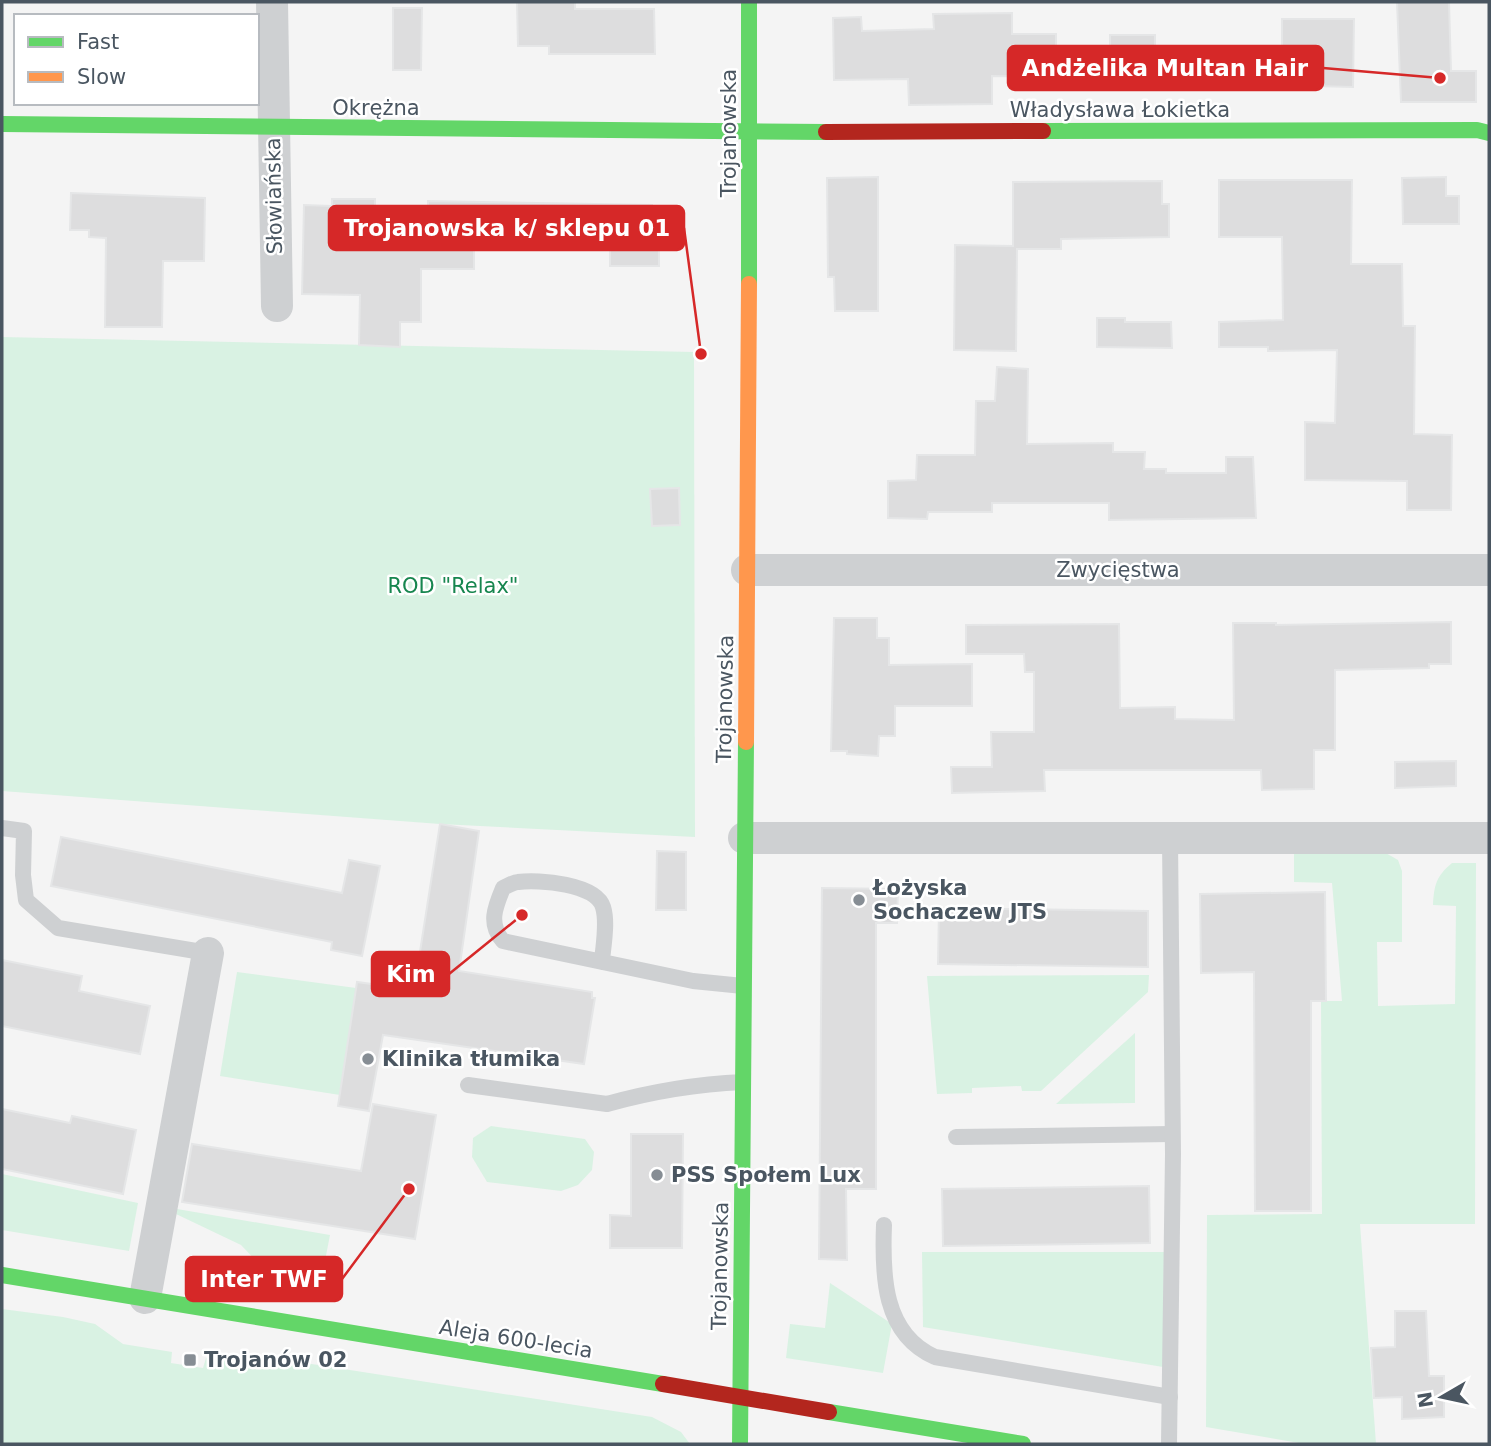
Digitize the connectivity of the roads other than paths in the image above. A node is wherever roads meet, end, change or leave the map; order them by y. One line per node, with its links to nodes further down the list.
1 (272, 2): 4 (street, Słowiańska)
2 (749, 2): 5 (street, Trojanowska)
3 (2, 124): 4 (street, Okrężna)
4 (273, 128): 5 (street, Okrężna); 7 (street, Słowiańska)
5 (750, 132): 6 (street, Władysława Łokietka); 8 (street, Trojanowska)
6 (1489, 133)
7 (277, 306)
8 (747, 570): 9 (street, Zwycięstwa); 12 (street, Trojanowska)
9 (1489, 570)
10 (2, 828): 14 (lane)
11 (1170, 837): 12 (street); 13 (street); 19 (lane)
12 (744, 838): 16 (street, Trojanowska)
13 (1489, 838)
14 (208, 953): 23 (street)
15 (602, 962): 15 (lane); 16 (lane)
16 (743, 986): 17 (street, Trojanowska)
17 (743, 1082): 18 (lane); 24 (street, Trojanowska)
18 (468, 1086)
19 (1172, 1134): 20 (lane); 25 (lane)
20 (956, 1137)
21 (884, 1225): 25 (lane)
22 (2, 1275): 23 (street, Aleja 600-lecia)
23 (145, 1298): 24 (street, Aleja 600-lecia)
24 (739, 1397): 26 (street, Trojanowska); 27 (street, Aleja 600-lecia)
25 (1170, 1397): 28 (lane)
26 (740, 1444)
27 (1023, 1444)
28 (1169, 1444)

